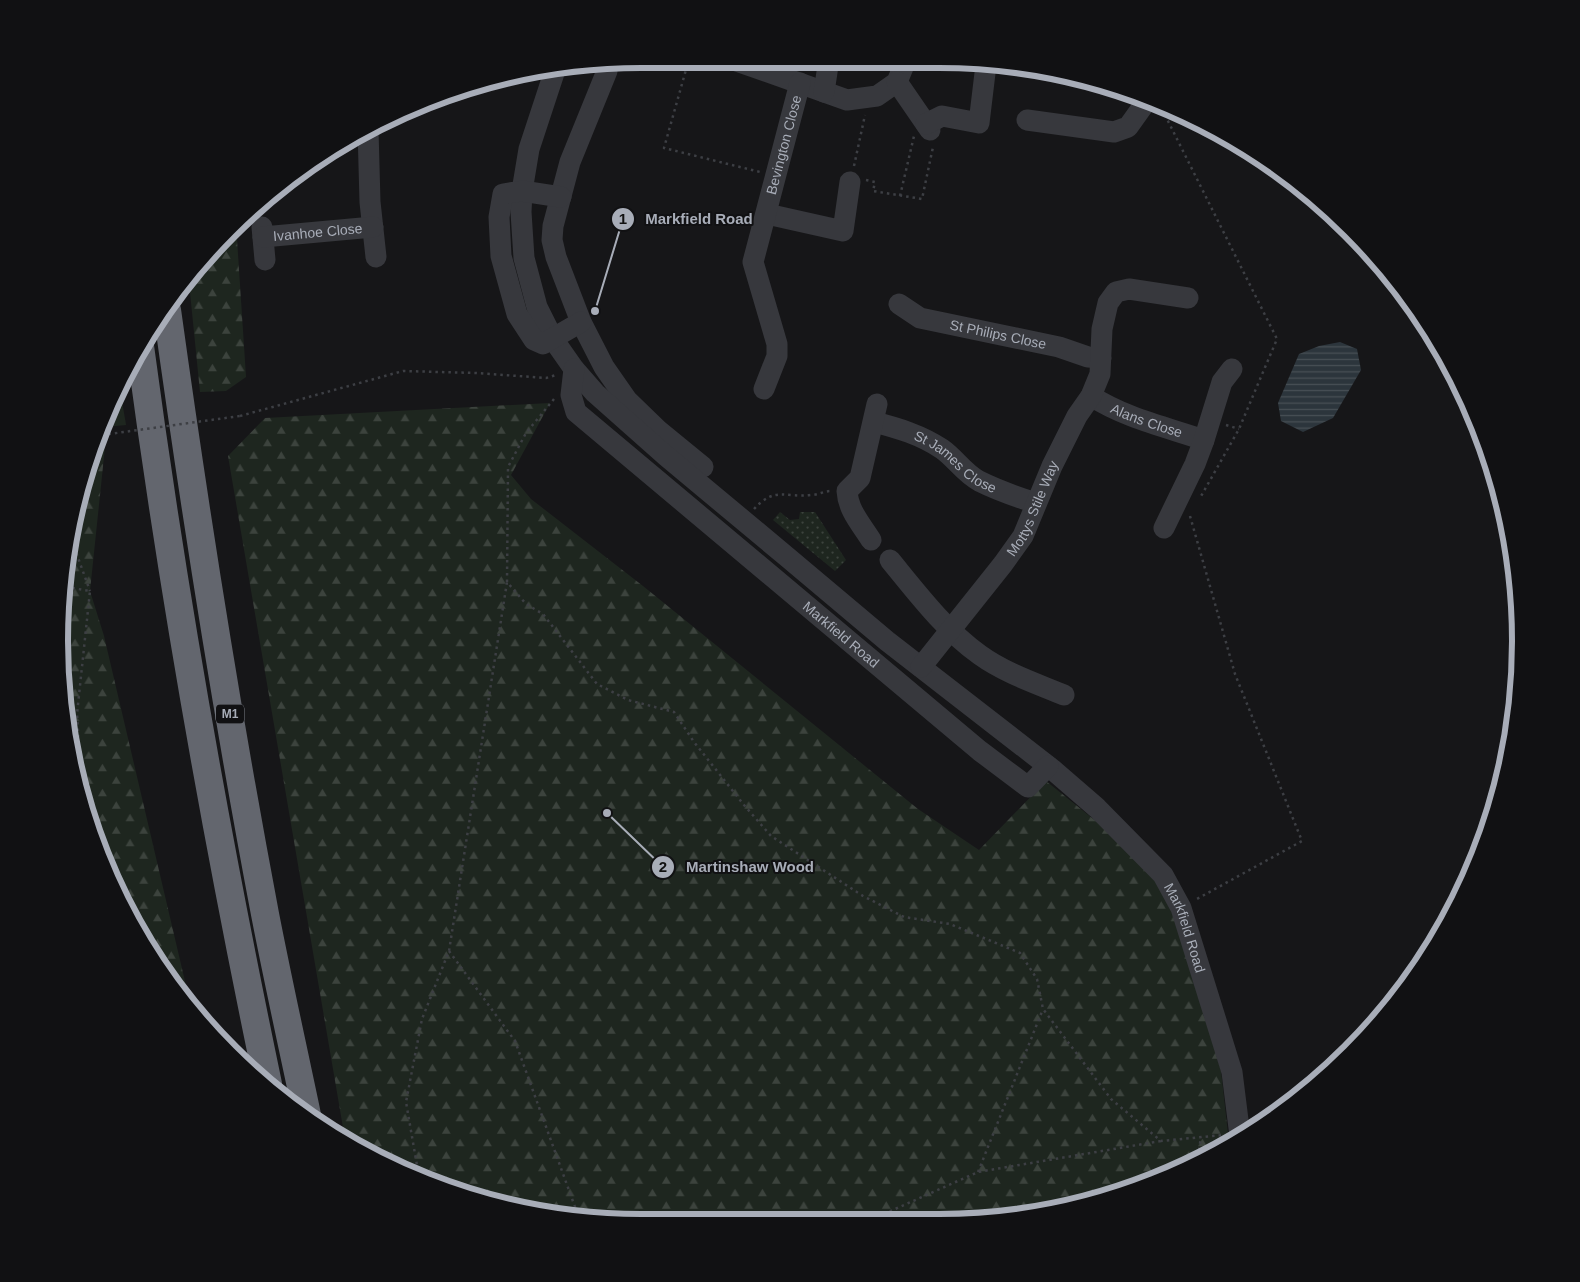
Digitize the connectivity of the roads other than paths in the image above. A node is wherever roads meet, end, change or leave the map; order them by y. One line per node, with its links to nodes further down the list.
1 (757, 68): 8 (street)
2 (828, 68): 9 (street)
3 (903, 68): 7 (street)
4 (607, 69): 15 (street)
5 (985, 73): 7 (street)
6 (554, 74): 14 (street)
7 (897, 82): 9 (street)
8 (800, 83): 9 (street); 16 (street, Bevington Close)
9 (824, 92)
10 (1144, 106): 11 (street)
11 (1027, 120)
12 (368, 137): 17 (street)
13 (851, 179): 16 (street)
14 (522, 191): 15 (street); 24 (street)
15 (561, 198): 23 (street)
16 (766, 214): 29 (street, Bevington Close)
17 (373, 227): 18 (street); 19 (street, Ivanhoe Close)
18 (376, 257)
19 (265, 260)
20 (1188, 298): 25 (street, Mottys Stile Way)
21 (899, 304): 25 (street, St Philips Close)
22 (168, 317): 42 (highway, M1)
23 (581, 322): 24 (street); 32 (street)
24 (554, 339): 27 (street, Markfield Road)
25 (1100, 358): 30 (street, Mottys Stile Way)
26 (142, 359): 41 (highway, M1)
27 (574, 369): 32 (street, Markfield Road); 40 (street, Markfield Road)
28 (1232, 369): 31 (street)
29 (764, 389)
30 (1091, 396): 31 (street, Alans Close); 33 (street, Mottys Stile Way)
31 (1204, 440): 34 (street)
32 (705, 488): 38 (street, Markfield Road)
33 (1036, 503): 35 (street, St James Close); 37 (street, Mottys Stile Way)
34 (1164, 528)
35 (871, 540)
36 (890, 560): 37 (street)
37 (950, 629): 38 (street, Mottys Stile Way); 39 (street)
38 (921, 667): 40 (street, Markfield Road)
39 (1064, 695)
40 (1048, 766): 43 (street, Markfield Road)
41 (266, 1074)
42 (305, 1105)
43 (1239, 1130)

